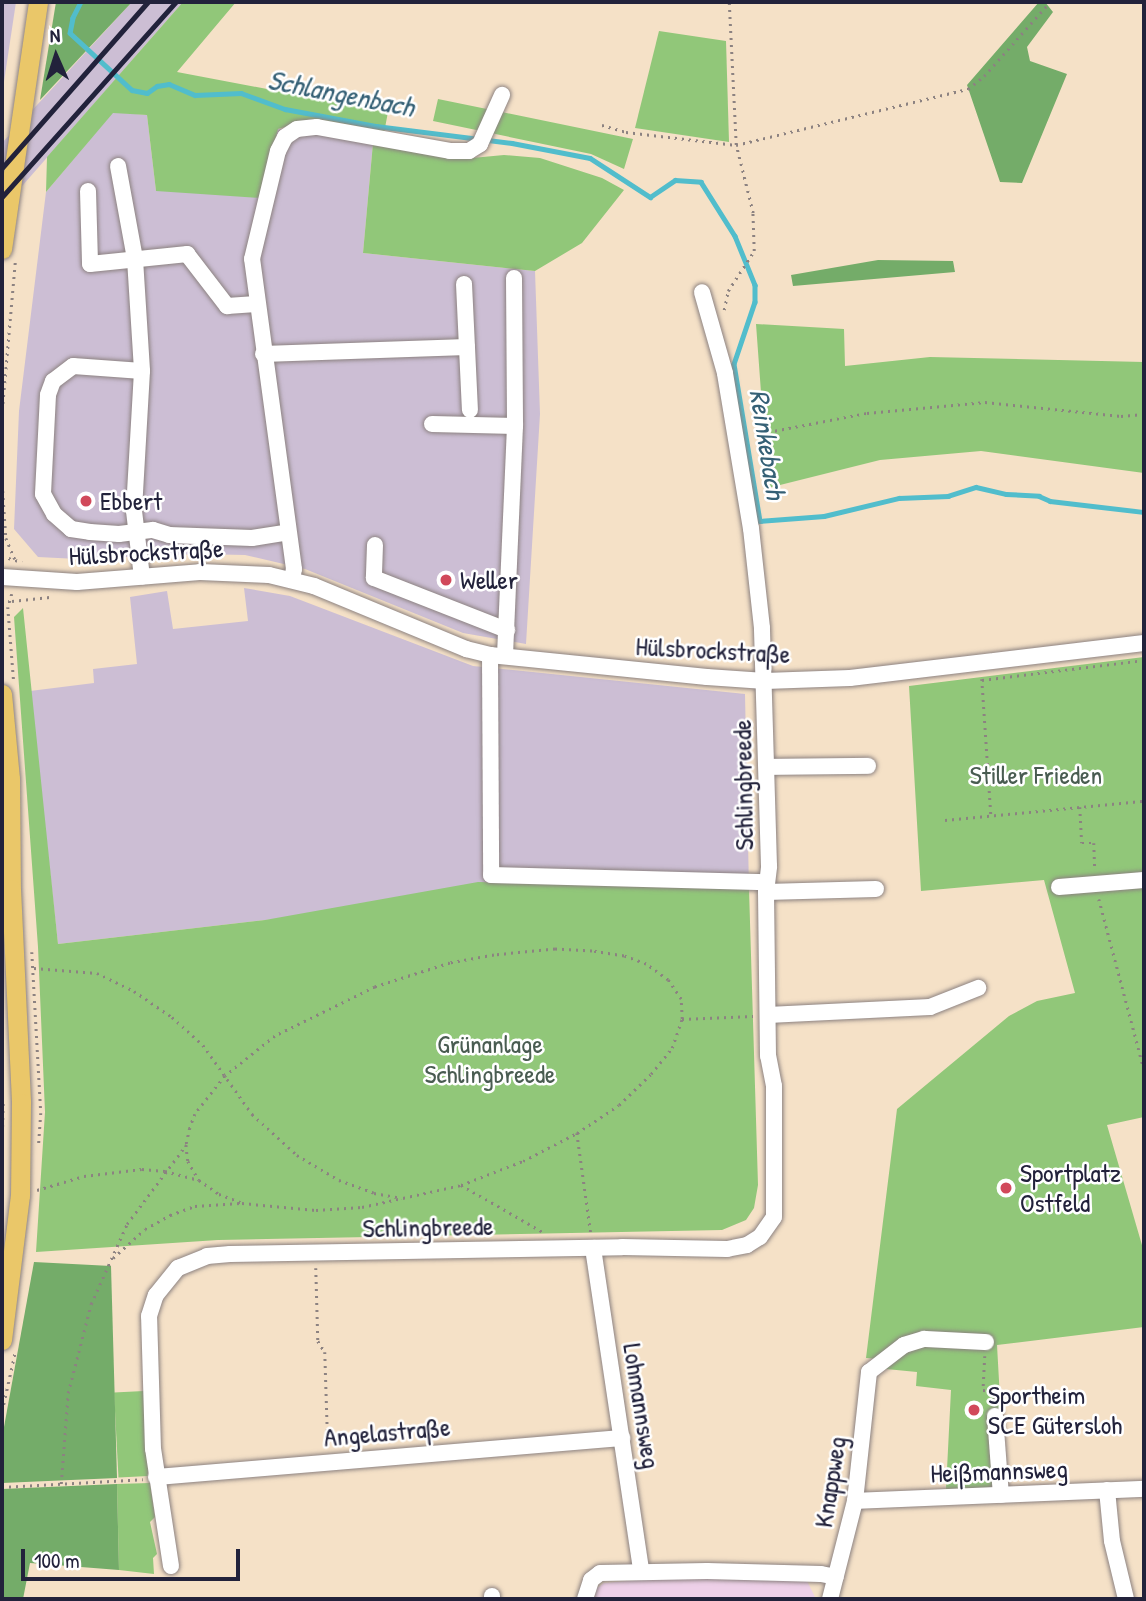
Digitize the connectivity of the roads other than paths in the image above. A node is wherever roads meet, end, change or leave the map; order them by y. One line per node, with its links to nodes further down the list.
1 (38, 2): 5 (main road)
2 (502, 94): 10 (street)
3 (118, 166): 6 (street)
4 (88, 191): 6 (street)
5 (2, 249)
6 (135, 260): 10 (street); 13 (street)
7 (514, 278): 16 (street)
8 (464, 284): 11 (street)
9 (702, 292): 26 (street, Schlingbreede)
10 (255, 297): 12 (street)
11 (467, 347): 12 (street); 14 (street)
12 (263, 354): 18 (street)
13 (142, 371): 17 (street); 17 (street)
14 (470, 410)
15 (432, 424): 16 (street)
16 (515, 426): 23 (street)
17 (137, 531): 18 (street); 21 (street)
18 (288, 532): 22 (street)
19 (375, 545): 23 (street)
20 (2, 577): 21 (street, Hülsbrockstraße)
21 (142, 577): 22 (street, Hülsbrockstraße)
22 (292, 580): 25 (street, Hülsbrockstraße)
23 (507, 630): 25 (street)
24 (1144, 643): 26 (street, Hülsbrockstraße)
25 (498, 655): 26 (street, Hülsbrockstraße); 32 (street)
26 (765, 681): 29 (street, Schlingbreede)
27 (2, 694): 34 (main road)
28 (868, 766): 29 (street)
29 (767, 767): 32 (street, Schlingbreede)
30 (2, 827): 34 (main road)
31 (1144, 880): 33 (street)
32 (766, 887): 35 (street); 38 (street, Schlingbreede)
33 (1059, 887)
34 (11, 889): 36 (main road)
35 (876, 889)
36 (9, 986): 40 (main road)
37 (978, 988): 38 (street)
38 (768, 1015): 39 (street, Schlingbreede)
39 (593, 1248): 43 (street, Lohmannsweg); 44 (street, Schlingbreede)
40 (2, 1340)
41 (986, 1342): 48 (street, Knappweg)
42 (995, 1416): 47 (street)
43 (622, 1438): 44 (street, Angelastraße); 50 (street, Lohmannsweg)
44 (156, 1477): 49 (street, Schlingbreede)
45 (1144, 1489): 46 (street, Heißmannsweg)
46 (1107, 1490): 47 (street, Heißmannsweg); 54 (street)
47 (1001, 1495): 48 (street, Heißmannsweg)
48 (855, 1501): 51 (street, Knappweg)
49 (171, 1566)
50 (641, 1570): 51 (street); 52 (street)
51 (836, 1577): 53 (street, Knappweg)
52 (585, 1599)
53 (830, 1599)
54 (1126, 1599)

